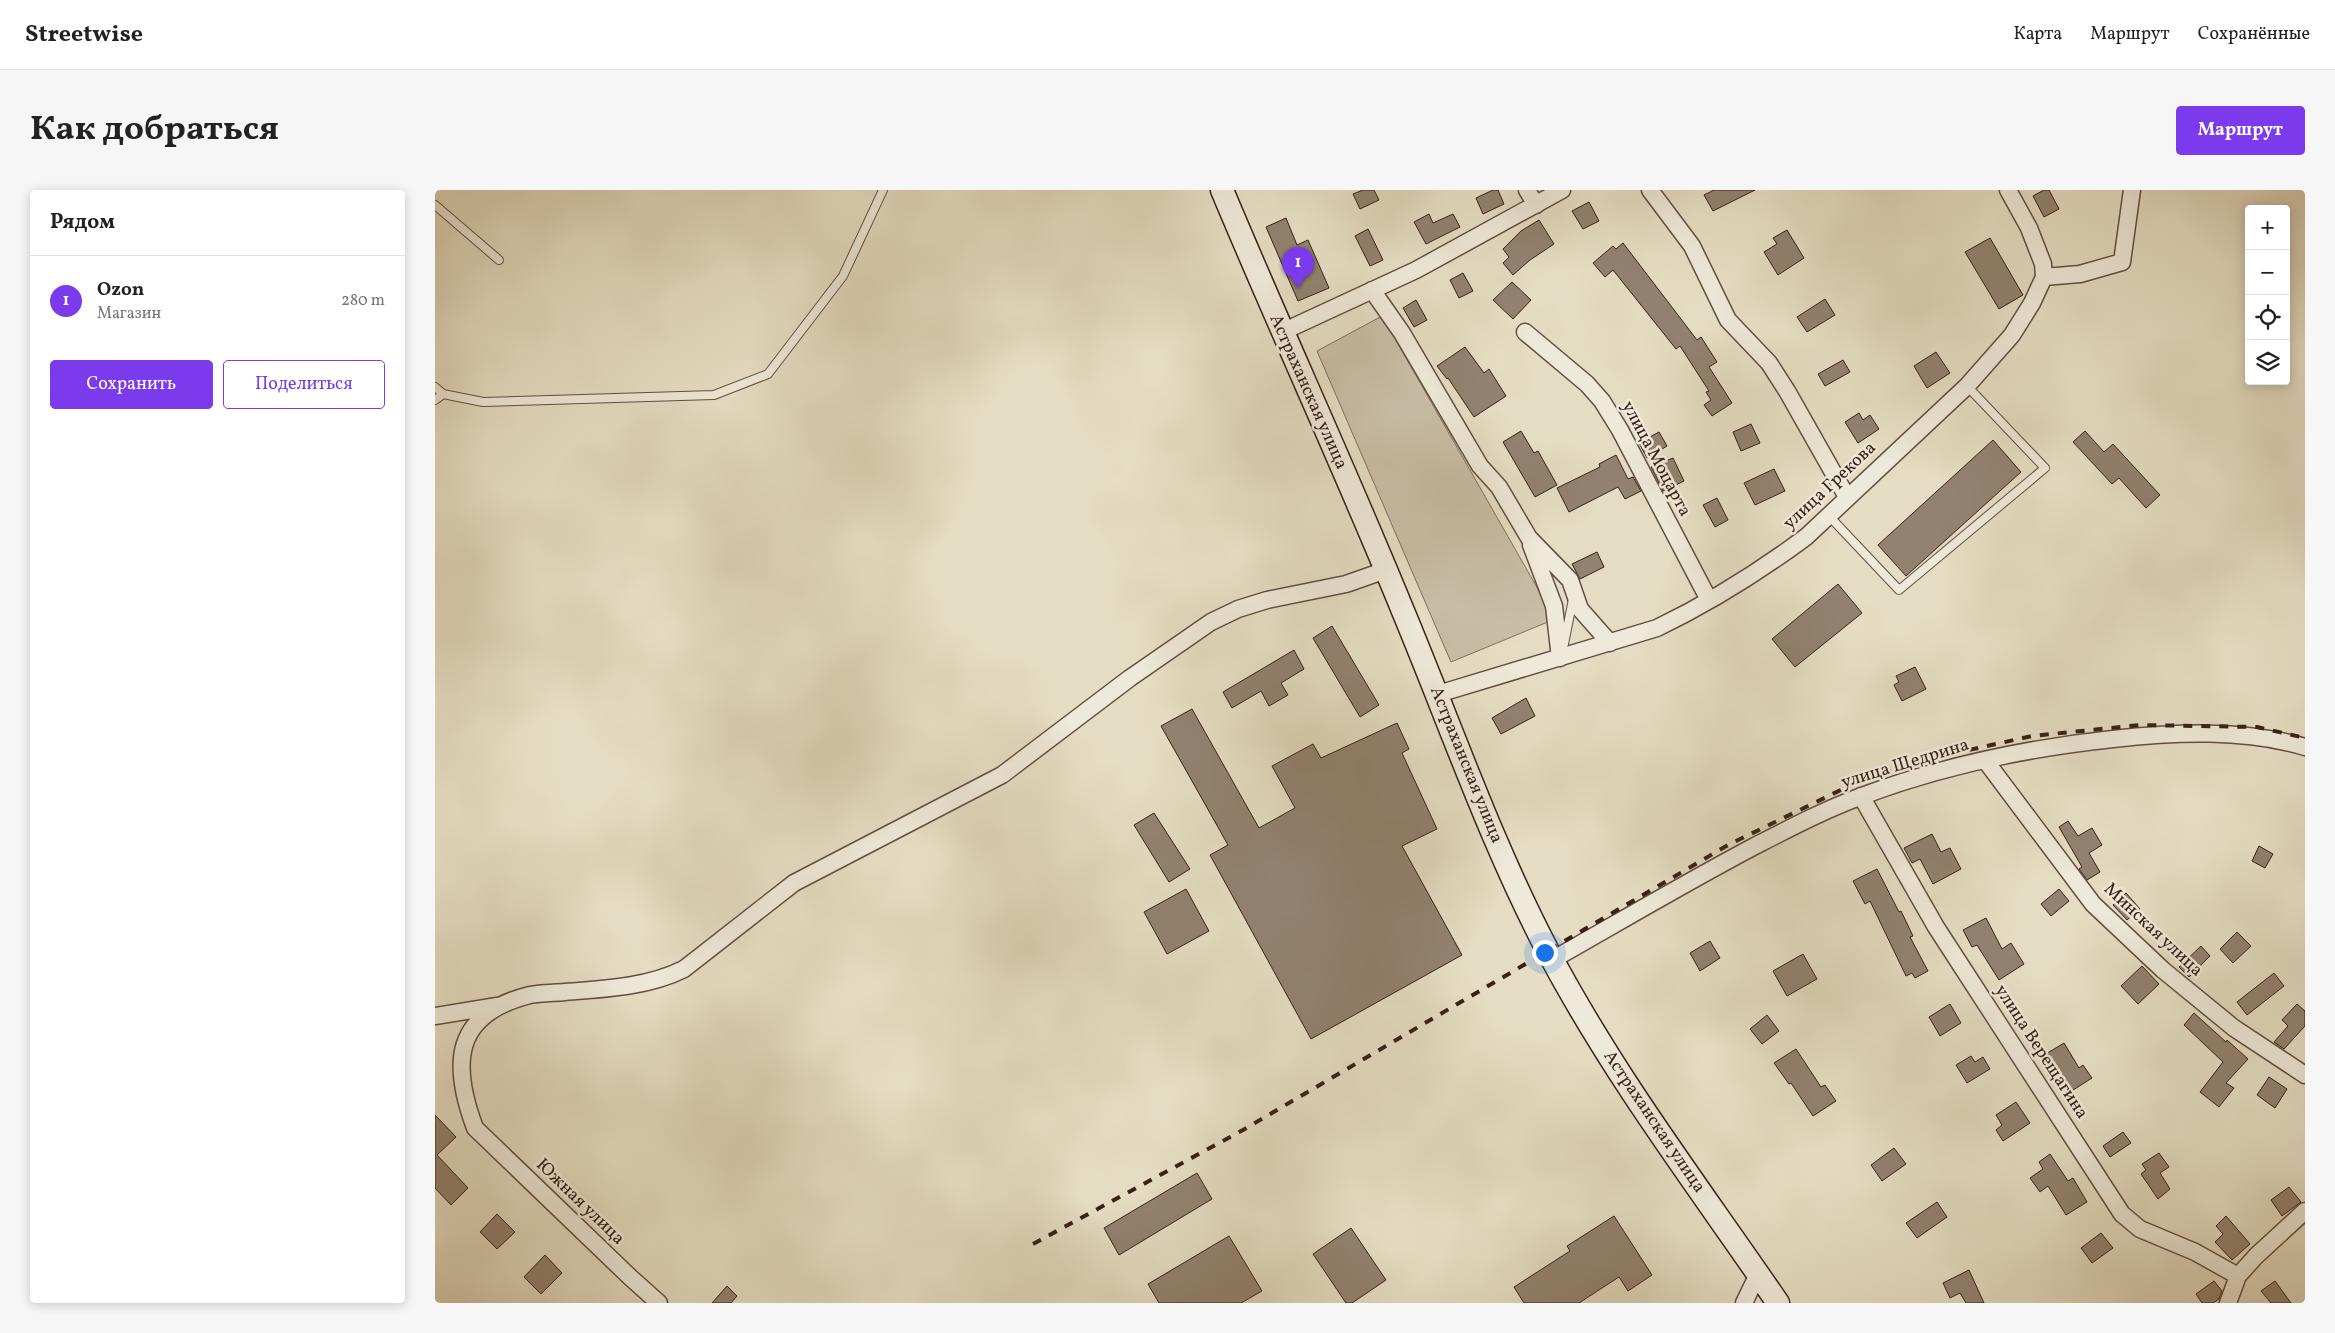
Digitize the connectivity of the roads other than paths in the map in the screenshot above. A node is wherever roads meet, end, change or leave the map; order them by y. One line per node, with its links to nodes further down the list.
1 (883, 190): 17 (lane)
2 (1222, 190): 13 (main road, Астраханская улица)
3 (1527, 190): 9 (street)
4 (1562, 190): 9 (street)
5 (1650, 190): 19 (street)
6 (2008, 190): 11 (street)
7 (2132, 190): 11 (street)
8 (435, 205): 10 (lane)
9 (1536, 205): 12 (street)
10 (499, 260)
11 (2044, 277): 15 (street, улица Грекова)
12 (1372, 290): 13 (street); 21 (street)
13 (1282, 332): 22 (main road, Астраханская улица)
14 (1525, 332): 24 (street, улица Моцарта)
15 (1967, 386): 19 (street, улица Грекова); 20 (lane)
16 (435, 387): 17 (lane)
17 (443, 394): 18 (lane)
18 (435, 400)
19 (1847, 497): 20 (street, улица Грекова)
20 (1829, 516): 24 (street, улица Грекова)
21 (1529, 538): 23 (street); 26 (street)
22 (1387, 570): 27 (main road, Астраханская улица); 32 (street)
23 (1574, 594): 25 (street); 26 (lane)
24 (1709, 600): 25 (street, улица Грекова)
25 (1609, 643): 26 (street, улица Грекова)
26 (1560, 658): 27 (street, улица Грекова)
27 (1438, 694): 31 (main road, Астраханская улица)
28 (2305, 747): 29 (street, улица Щедрина)
29 (1985, 760): 30 (street, улица Щедрина); 34 (street, Минская улица)
30 (1861, 796): 31 (street, улица Щедрина); 37 (street, улица Верещагина)
31 (1552, 960): 36 (main road, Астраханская улица)
32 (504, 1005): 33 (street); 38 (street, Южная улица)
33 (435, 1016)
34 (2305, 1075)
35 (2305, 1212): 37 (street)
36 (1758, 1274): 39 (street); 40 (main road, Астраханская улица)
37 (2238, 1276): 41 (street)
38 (659, 1303)
39 (1744, 1303)
40 (1778, 1303)
41 (2228, 1303)

